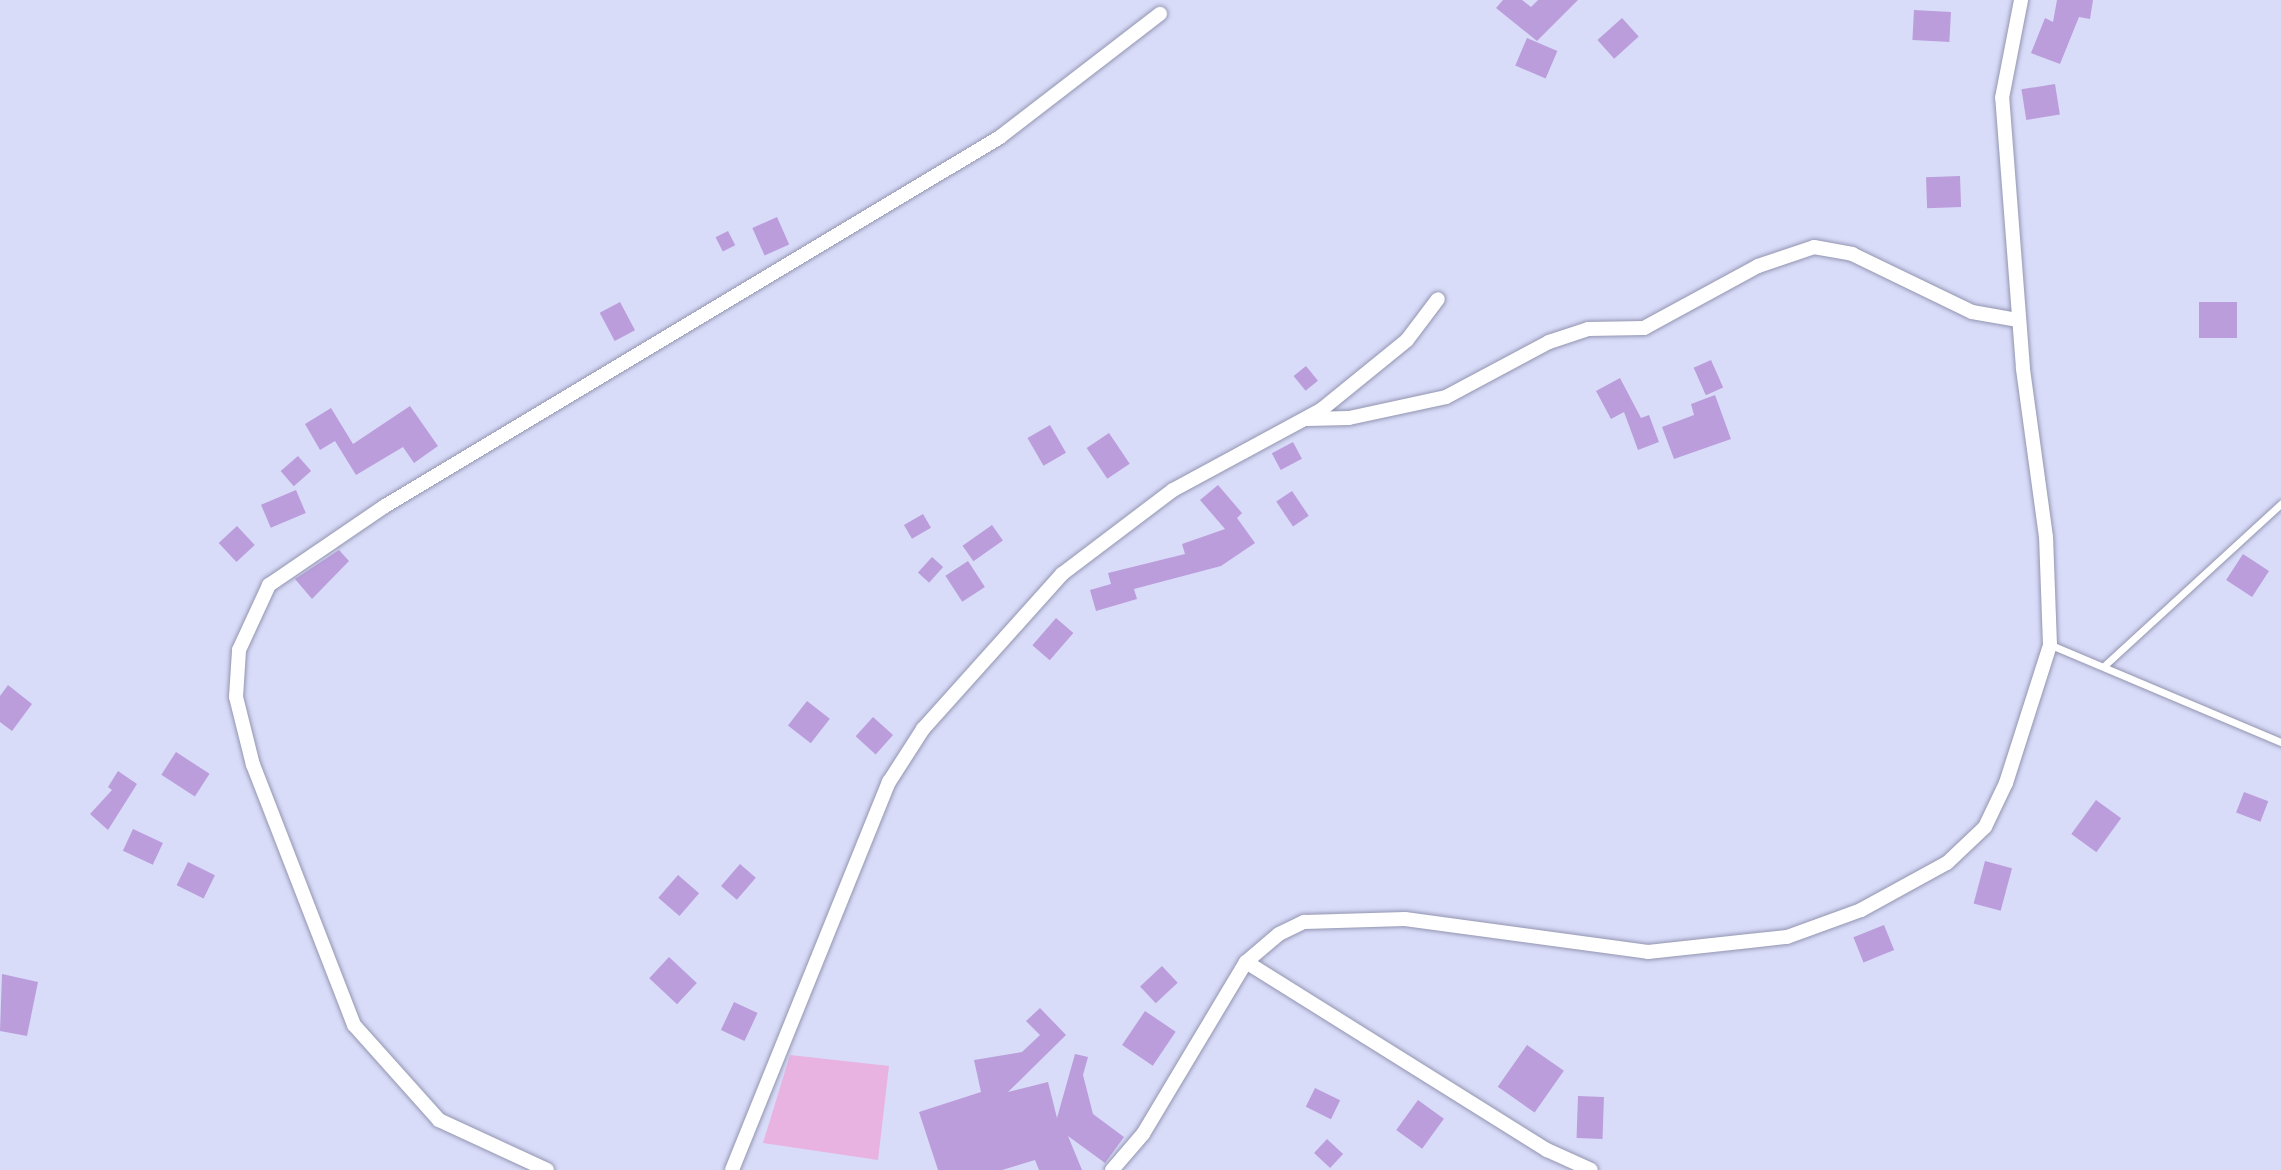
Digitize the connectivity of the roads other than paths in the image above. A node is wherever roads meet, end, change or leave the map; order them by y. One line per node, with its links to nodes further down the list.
1 (2021, 0): 4 (street)
2 (1160, 14): 11 (street)
3 (1438, 299): 5 (street)
4 (2018, 320): 5 (street); 7 (street)
5 (1304, 419): 12 (street)
6 (2281, 504): 8 (lane)
7 (2050, 645): 8 (lane); 10 (street)
8 (2105, 665): 9 (lane)
9 (2281, 742)
10 (1246, 962): 13 (street); 14 (street)
11 (547, 1170)
12 (732, 1170)
13 (1112, 1170)
14 (1591, 1170)

